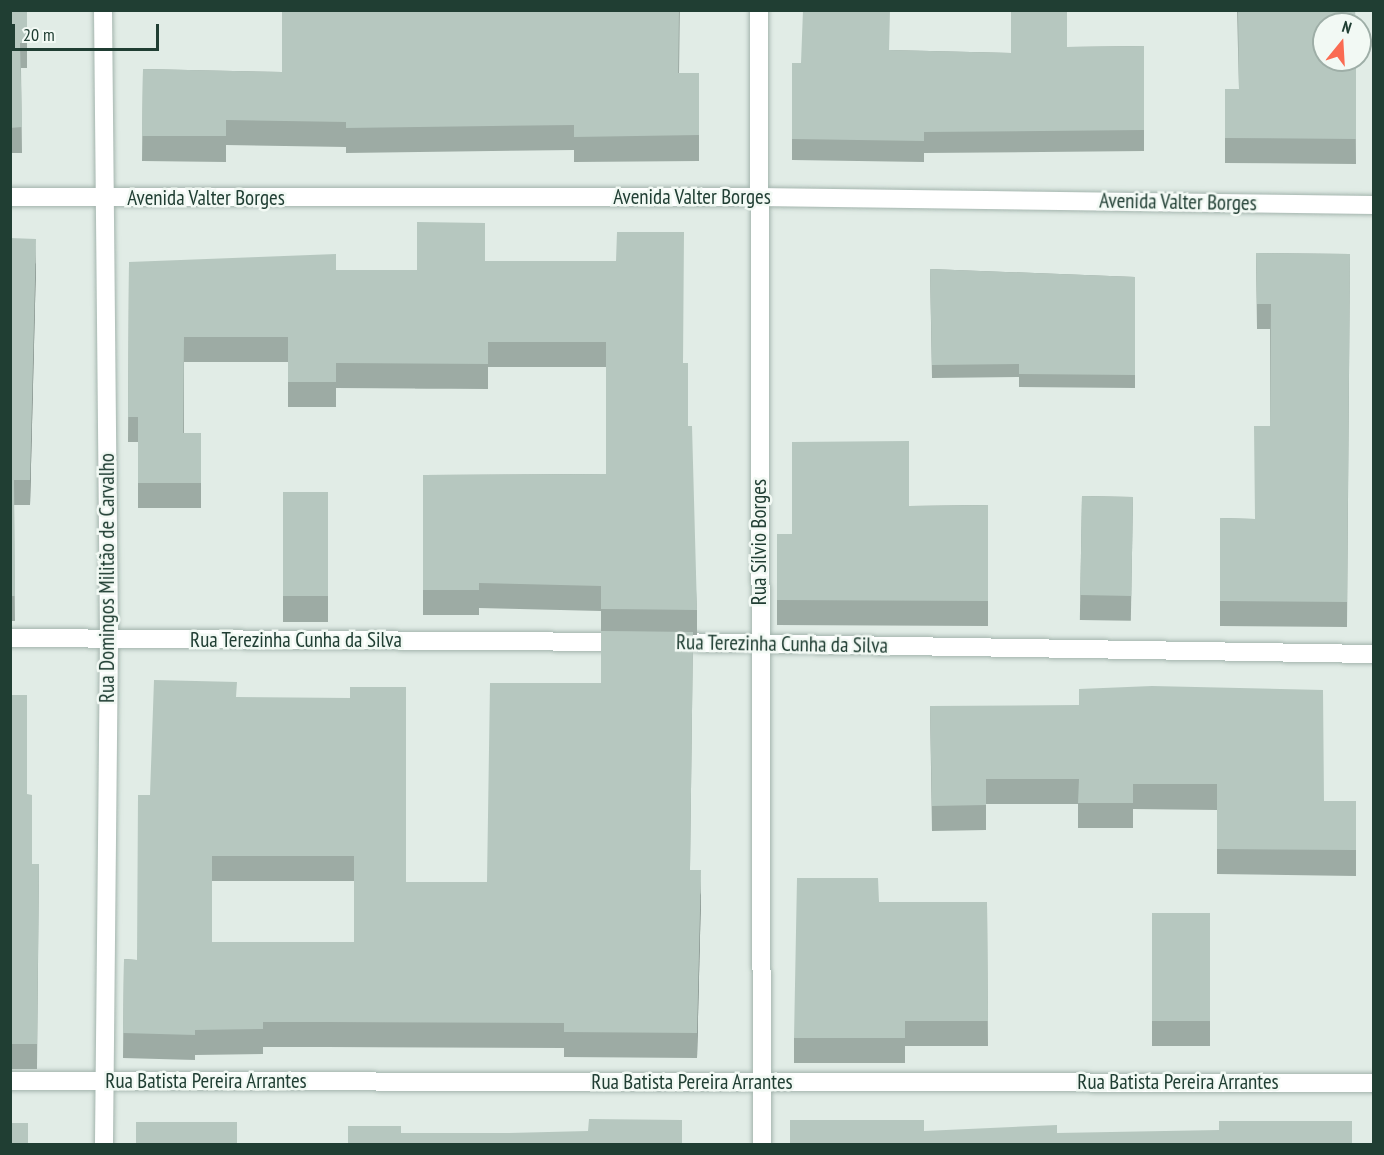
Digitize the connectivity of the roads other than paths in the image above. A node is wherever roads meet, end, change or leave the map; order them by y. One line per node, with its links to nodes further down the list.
1 (104, 10): 5 (street, Rua Domingos Militão de Carvalho)
2 (759, 10): 4 (street, Rua Sílvio Borges)
3 (10, 197): 5 (street, Avenida Valter Borges)
4 (758, 197): 5 (street, Avenida Valter Borges); 6 (street, Avenida Valter Borges); 9 (street, Rua Sílvio Borges)
5 (106, 198): 8 (street, Rua Domingos Militão de Carvalho)
6 (1374, 205)
7 (10, 638): 8 (street, Rua Terezinha Cunha da Silva)
8 (109, 639): 9 (street, Rua Terezinha Cunha da Silva); 12 (street, Rua Domingos Militão de Carvalho)
9 (759, 643): 10 (street, Rua Terezinha Cunha da Silva); 13 (street, Rua Sílvio Borges)
10 (1374, 654)
11 (10, 1080): 12 (street, Rua Batista Pereira Arrantes)
12 (102, 1082): 13 (street, Rua Batista Pereira Arrantes); 15 (street, Rua Domingos Militão de Carvalho)
13 (762, 1082): 14 (street, Rua Batista Pereira Arrantes); 16 (street, Rua Sílvio Borges)
14 (1374, 1083)
15 (104, 1144)
16 (762, 1144)

